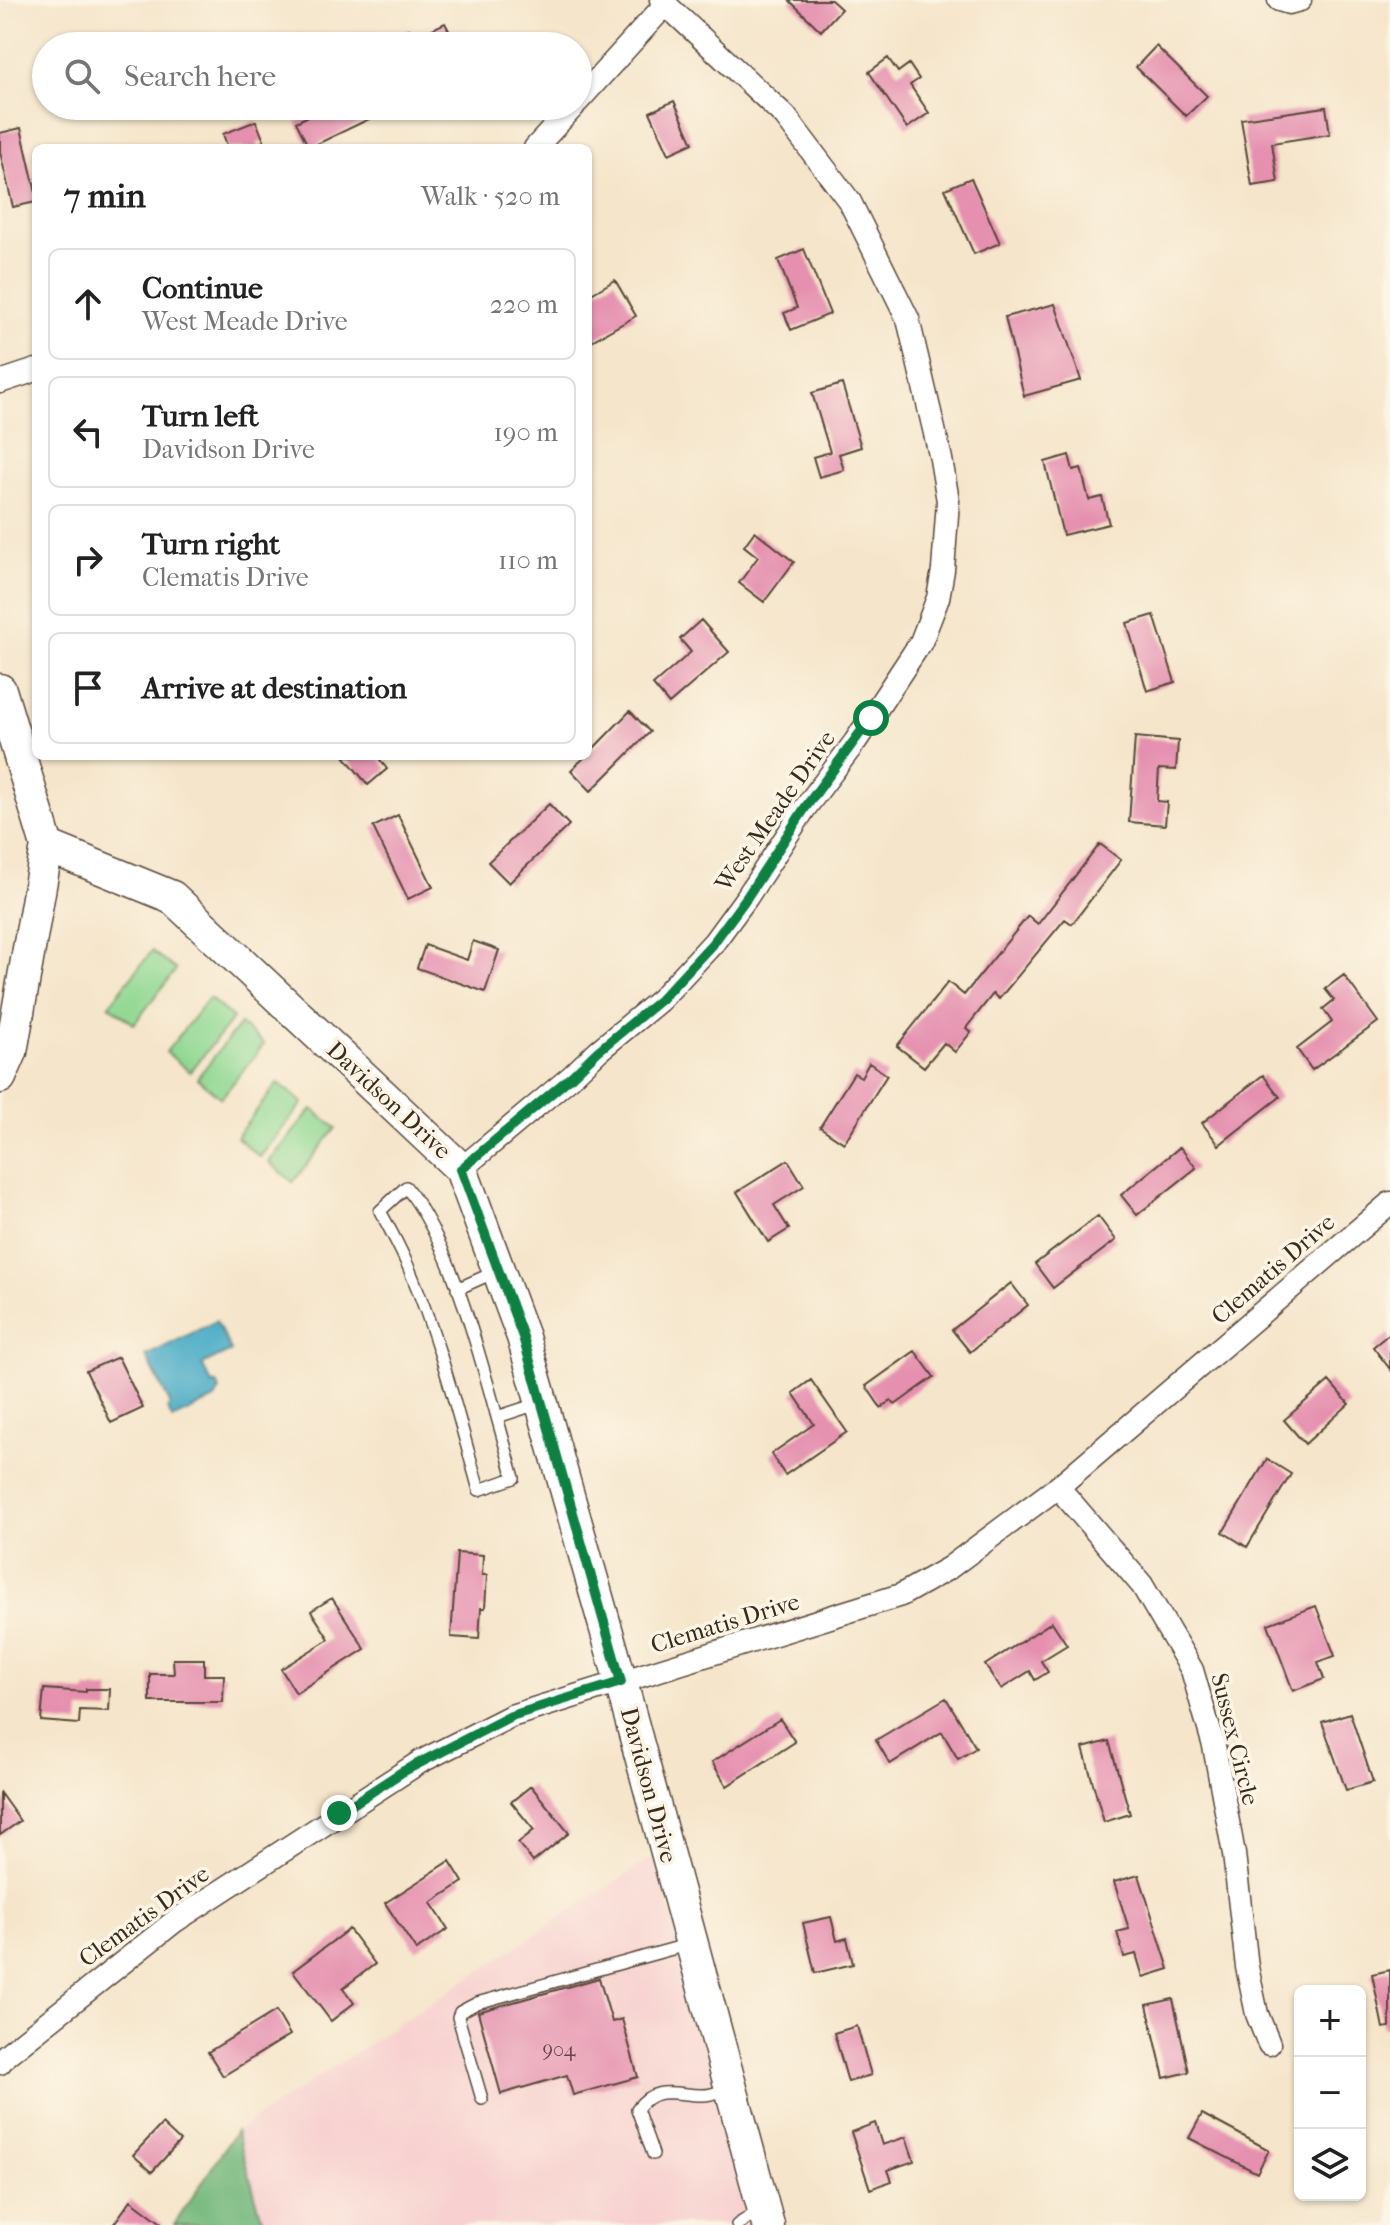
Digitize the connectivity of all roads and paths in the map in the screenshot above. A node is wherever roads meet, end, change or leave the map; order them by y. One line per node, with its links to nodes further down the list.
1 (1279, 0): 2 (street)
2 (1300, 0)
3 (663, 3): 4 (street); 12 (street, West Meade Drive)
4 (592, 85)
5 (561, 120): 6 (street)
6 (539, 144)
7 (32, 371): 8 (street)
8 (0, 382)
9 (0, 690): 10 (street)
10 (47, 846): 11 (street); 12 (street, Davidson Drive)
11 (0, 1077)
12 (461, 1169): 14 (street, Davidson Drive)
13 (1390, 1203): 18 (street, Clematis Drive)
14 (499, 1270): 15 (lane); 16 (street, Davidson Drive)
15 (457, 1289): 17 (lane); 17 (lane)
16 (542, 1402): 17 (lane); 19 (street, Davidson Drive)
17 (497, 1417)
18 (1058, 1487): 19 (street, Clematis Drive); 21 (street, Sussex Circle)
19 (621, 1682): 20 (street, Davidson Drive); 22 (street, Clematis Drive)
20 (693, 1943): 23 (street, Davidson Drive); 24 (lane)
21 (1269, 2044)
22 (0, 2063)
23 (731, 2088): 25 (lane); 26 (street, Davidson Drive)
24 (482, 2099)
25 (653, 2154)
26 (766, 2216): 27 (lane)
27 (737, 2225)

